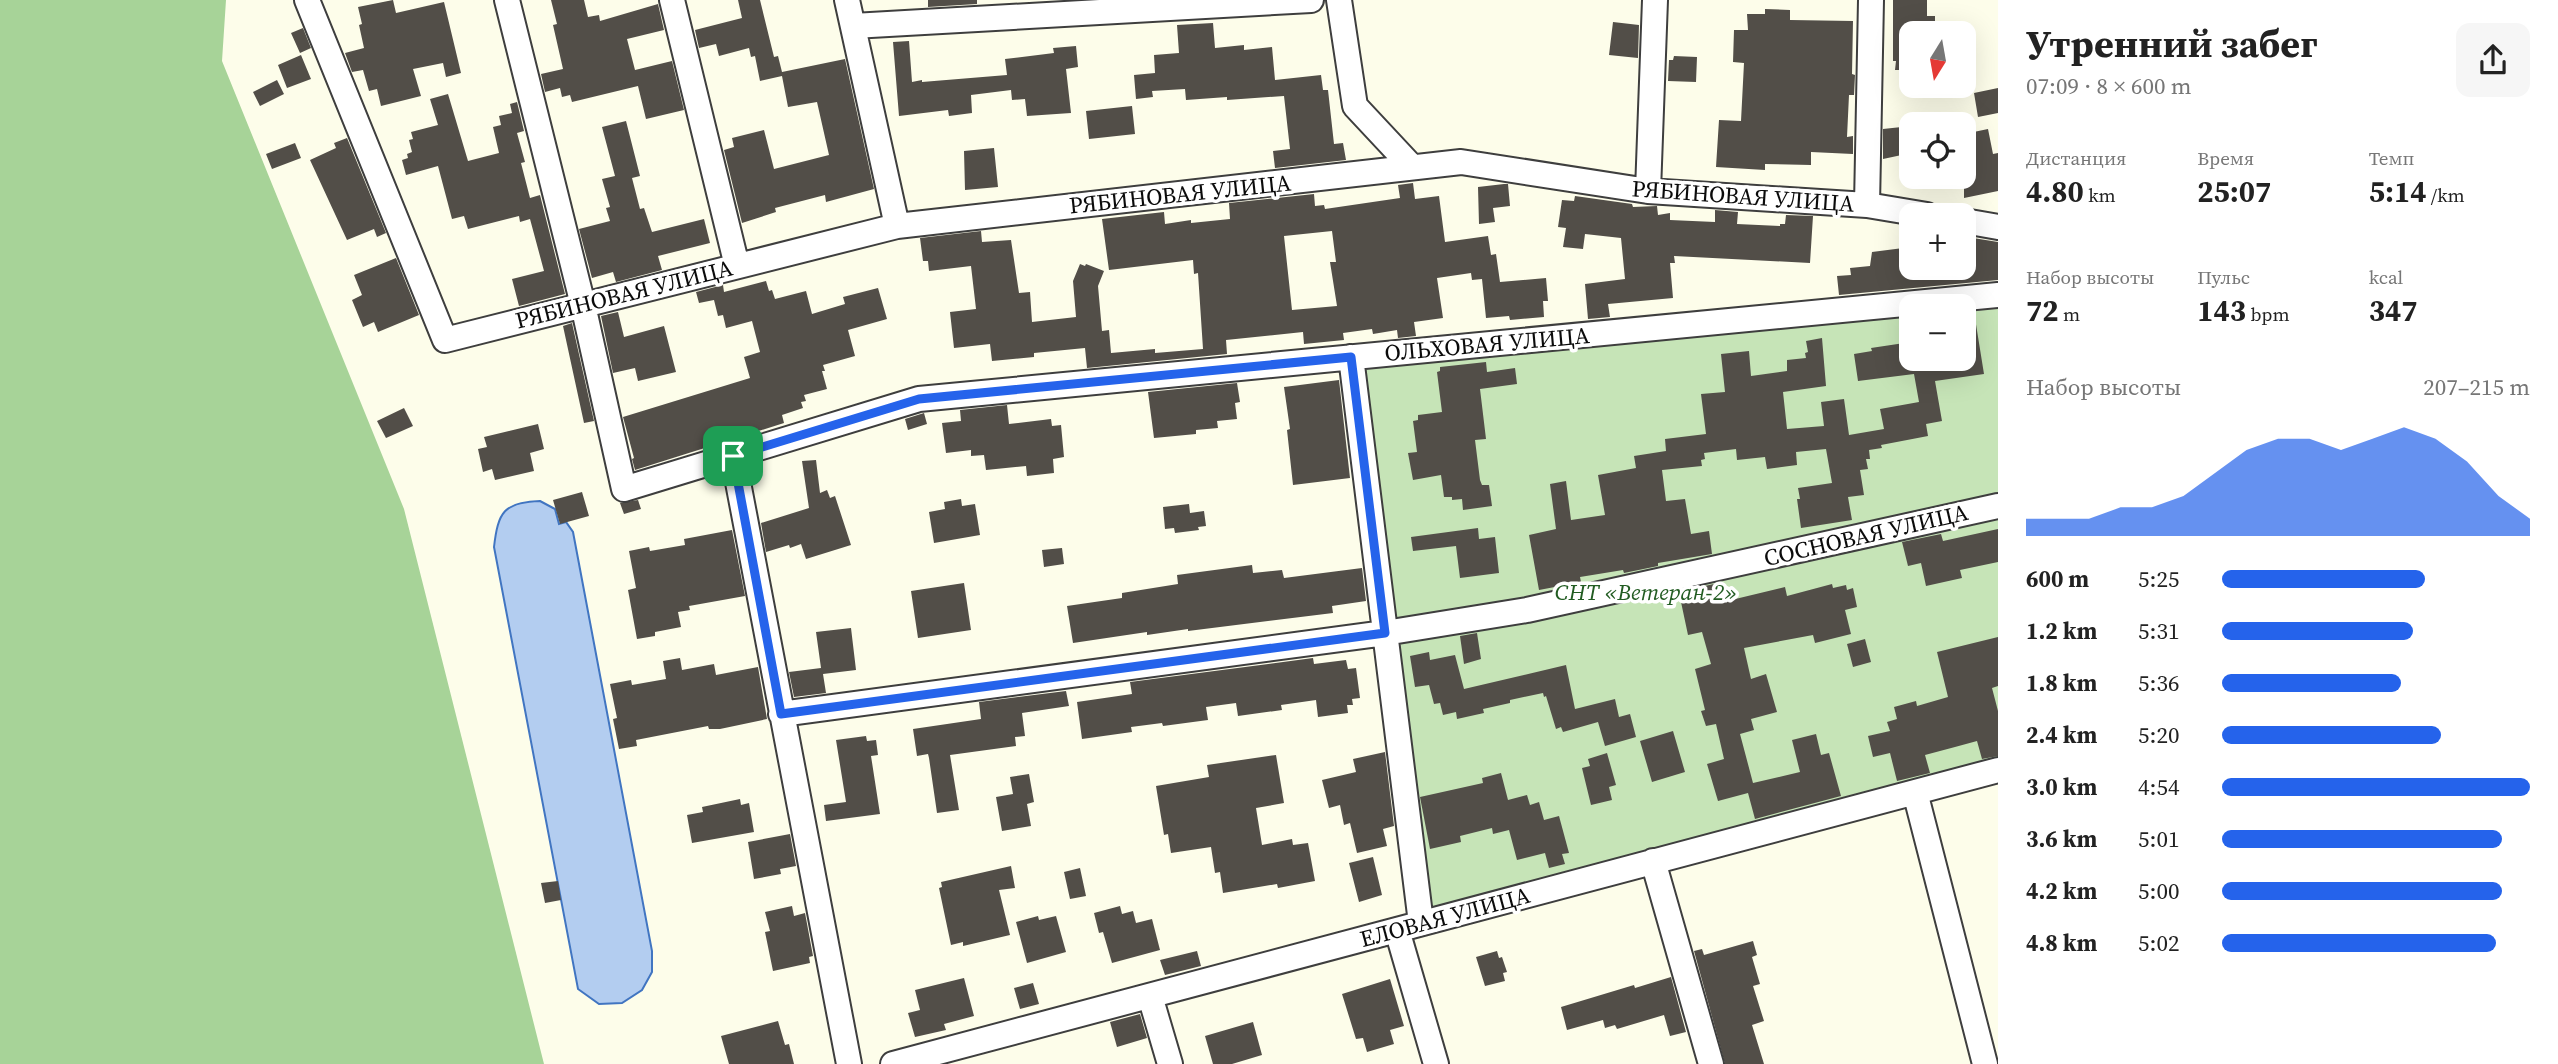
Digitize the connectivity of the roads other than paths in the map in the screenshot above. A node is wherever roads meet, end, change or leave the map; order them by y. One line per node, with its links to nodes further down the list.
1 (307, 0): 19 (street, РЯБИНОВАЯ УЛИЦА)
2 (507, 0): 19 (street)
3 (672, 0): 17 (street)
4 (847, 0): 9 (street)
5 (1311, 0): 9 (street)
6 (1339, 0): 10 (street)
7 (1655, 0): 11 (street)
8 (1871, 0): 12 (street)
9 (853, 26): 15 (street)
10 (1412, 167): 11 (street, РЯБИНОВАЯ УЛИЦА); 15 (street, РЯБИНОВАЯ УЛИЦА)
11 (1648, 191): 12 (street, РЯБИНОВАЯ УЛИЦА)
12 (1867, 205): 13 (street, РЯБИНОВАЯ УЛИЦА)
13 (1899, 210)
14 (1976, 223): 16 (street)
15 (897, 226): 17 (street, РЯБИНОВАЯ УЛИЦА)
16 (1998, 227)
17 (737, 266): 19 (street, РЯБИНОВАЯ УЛИЦА)
18 (1998, 295): 20 (street, ОЛЬХОВАЯ УЛИЦА)
19 (583, 305): 21 (street, ОЛЬХОВАЯ УЛИЦА)
20 (1351, 357): 21 (street, ОЛЬХОВАЯ УЛИЦА); 23 (street)
21 (733, 456): 24 (street)
22 (1998, 506): 23 (street, СОСНОВАЯ УЛИЦА)
23 (1385, 633): 24 (street, СОСНОВАЯ УЛИЦА); 28 (street)
24 (781, 714): 31 (street)
25 (1998, 770): 26 (street, ЕЛОВАЯ УЛИЦА)
26 (1914, 792): 27 (street, ЕЛОВАЯ УЛИЦА); 36 (street)
27 (1653, 862): 28 (street, ЕЛОВАЯ УЛИЦА); 35 (street)
28 (1421, 923): 29 (street, ЕЛОВАЯ УЛИЦА)
29 (1397, 930): 30 (street, ЕЛОВАЯ УЛИЦА); 34 (street)
30 (1150, 996): 32 (street, ЕЛОВАЯ УЛИЦА); 33 (street)
31 (849, 1064)
32 (897, 1064)
33 (1170, 1064)
34 (1436, 1064)
35 (1711, 1064)
36 (1985, 1064)

